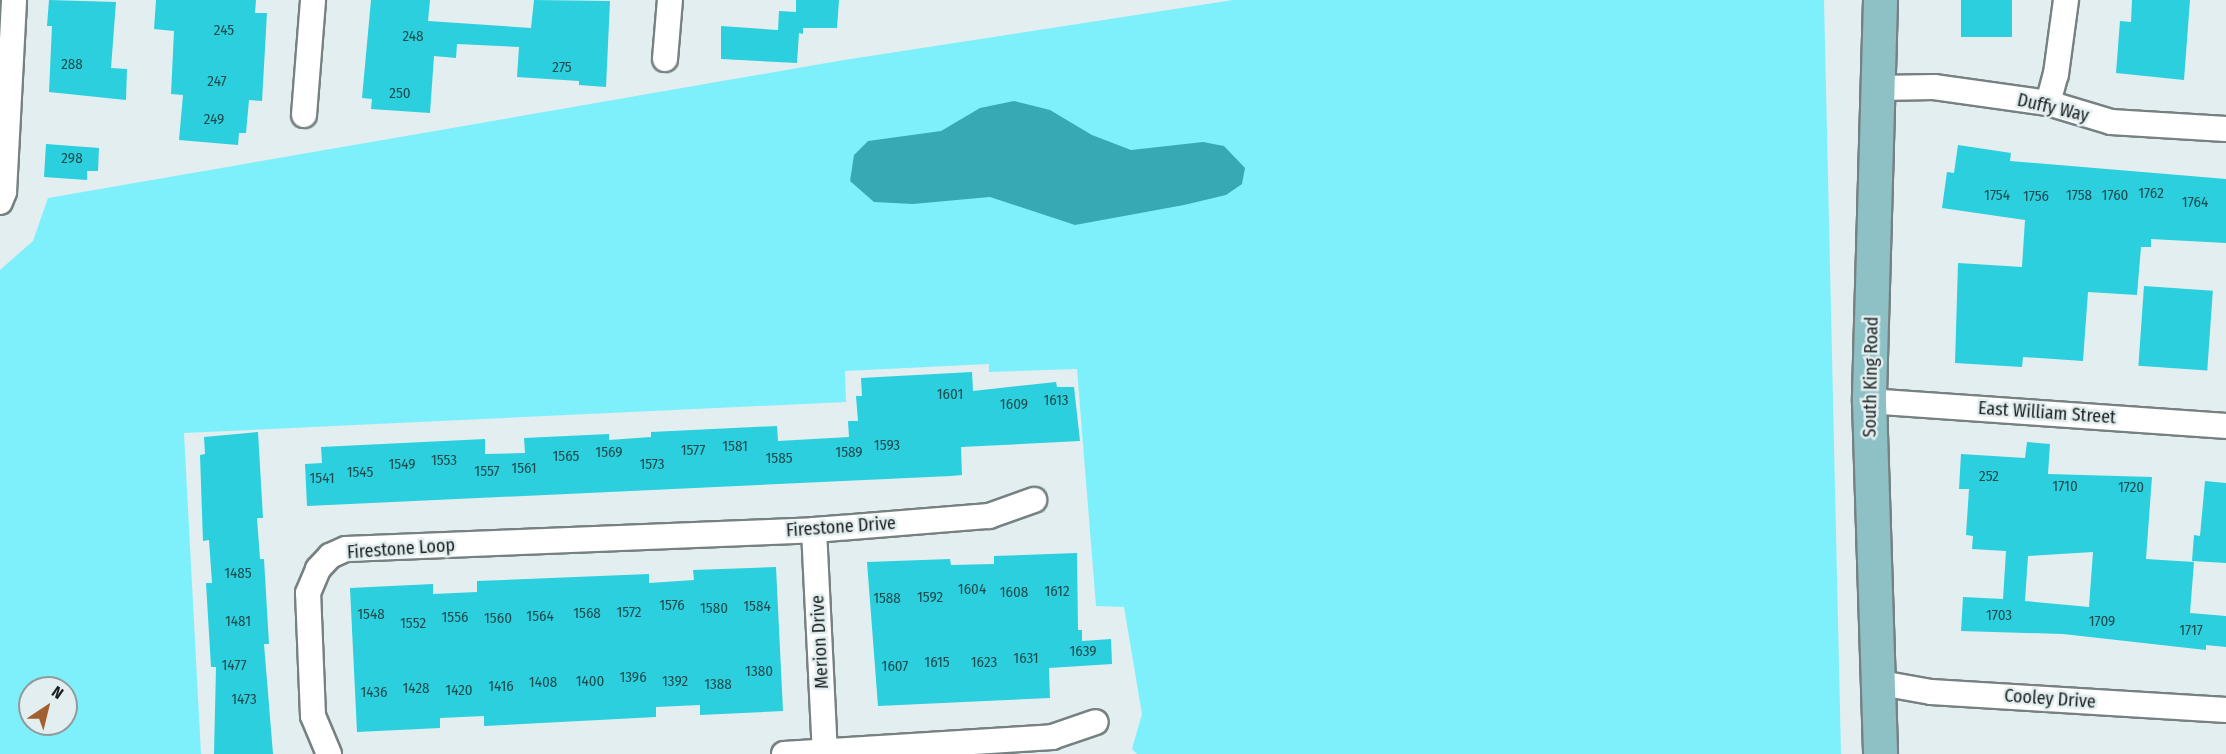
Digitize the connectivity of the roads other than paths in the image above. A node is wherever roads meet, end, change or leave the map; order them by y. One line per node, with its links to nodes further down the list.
1 (15, 0): 11 (street)
2 (313, 0): 9 (street)
3 (670, 0): 6 (street)
4 (1880, 0): 7 (main road, South King Road)
5 (2066, 0): 8 (street)
6 (665, 59)
7 (1879, 88): 8 (street, Duffy Way); 12 (main road, South King Road)
8 (2048, 103): 10 (street, Duffy Way)
9 (304, 115)
10 (2226, 129)
11 (0, 202)
12 (1869, 400): 13 (street, East William Street); 17 (main road, South King Road)
13 (2226, 426)
14 (1034, 500): 15 (street, Firestone Drive)
15 (814, 530): 16 (street, Firestone Drive); 20 (street, Merion Drive)
16 (645, 537): 21 (street, Firestone Loop)
17 (1875, 682): 18 (street, Cooley Drive); 23 (main road, South King Road)
18 (2226, 710)
19 (1096, 722): 20 (street)
20 (825, 753): 22 (street)
21 (329, 754)
22 (784, 754)
23 (1880, 754)

